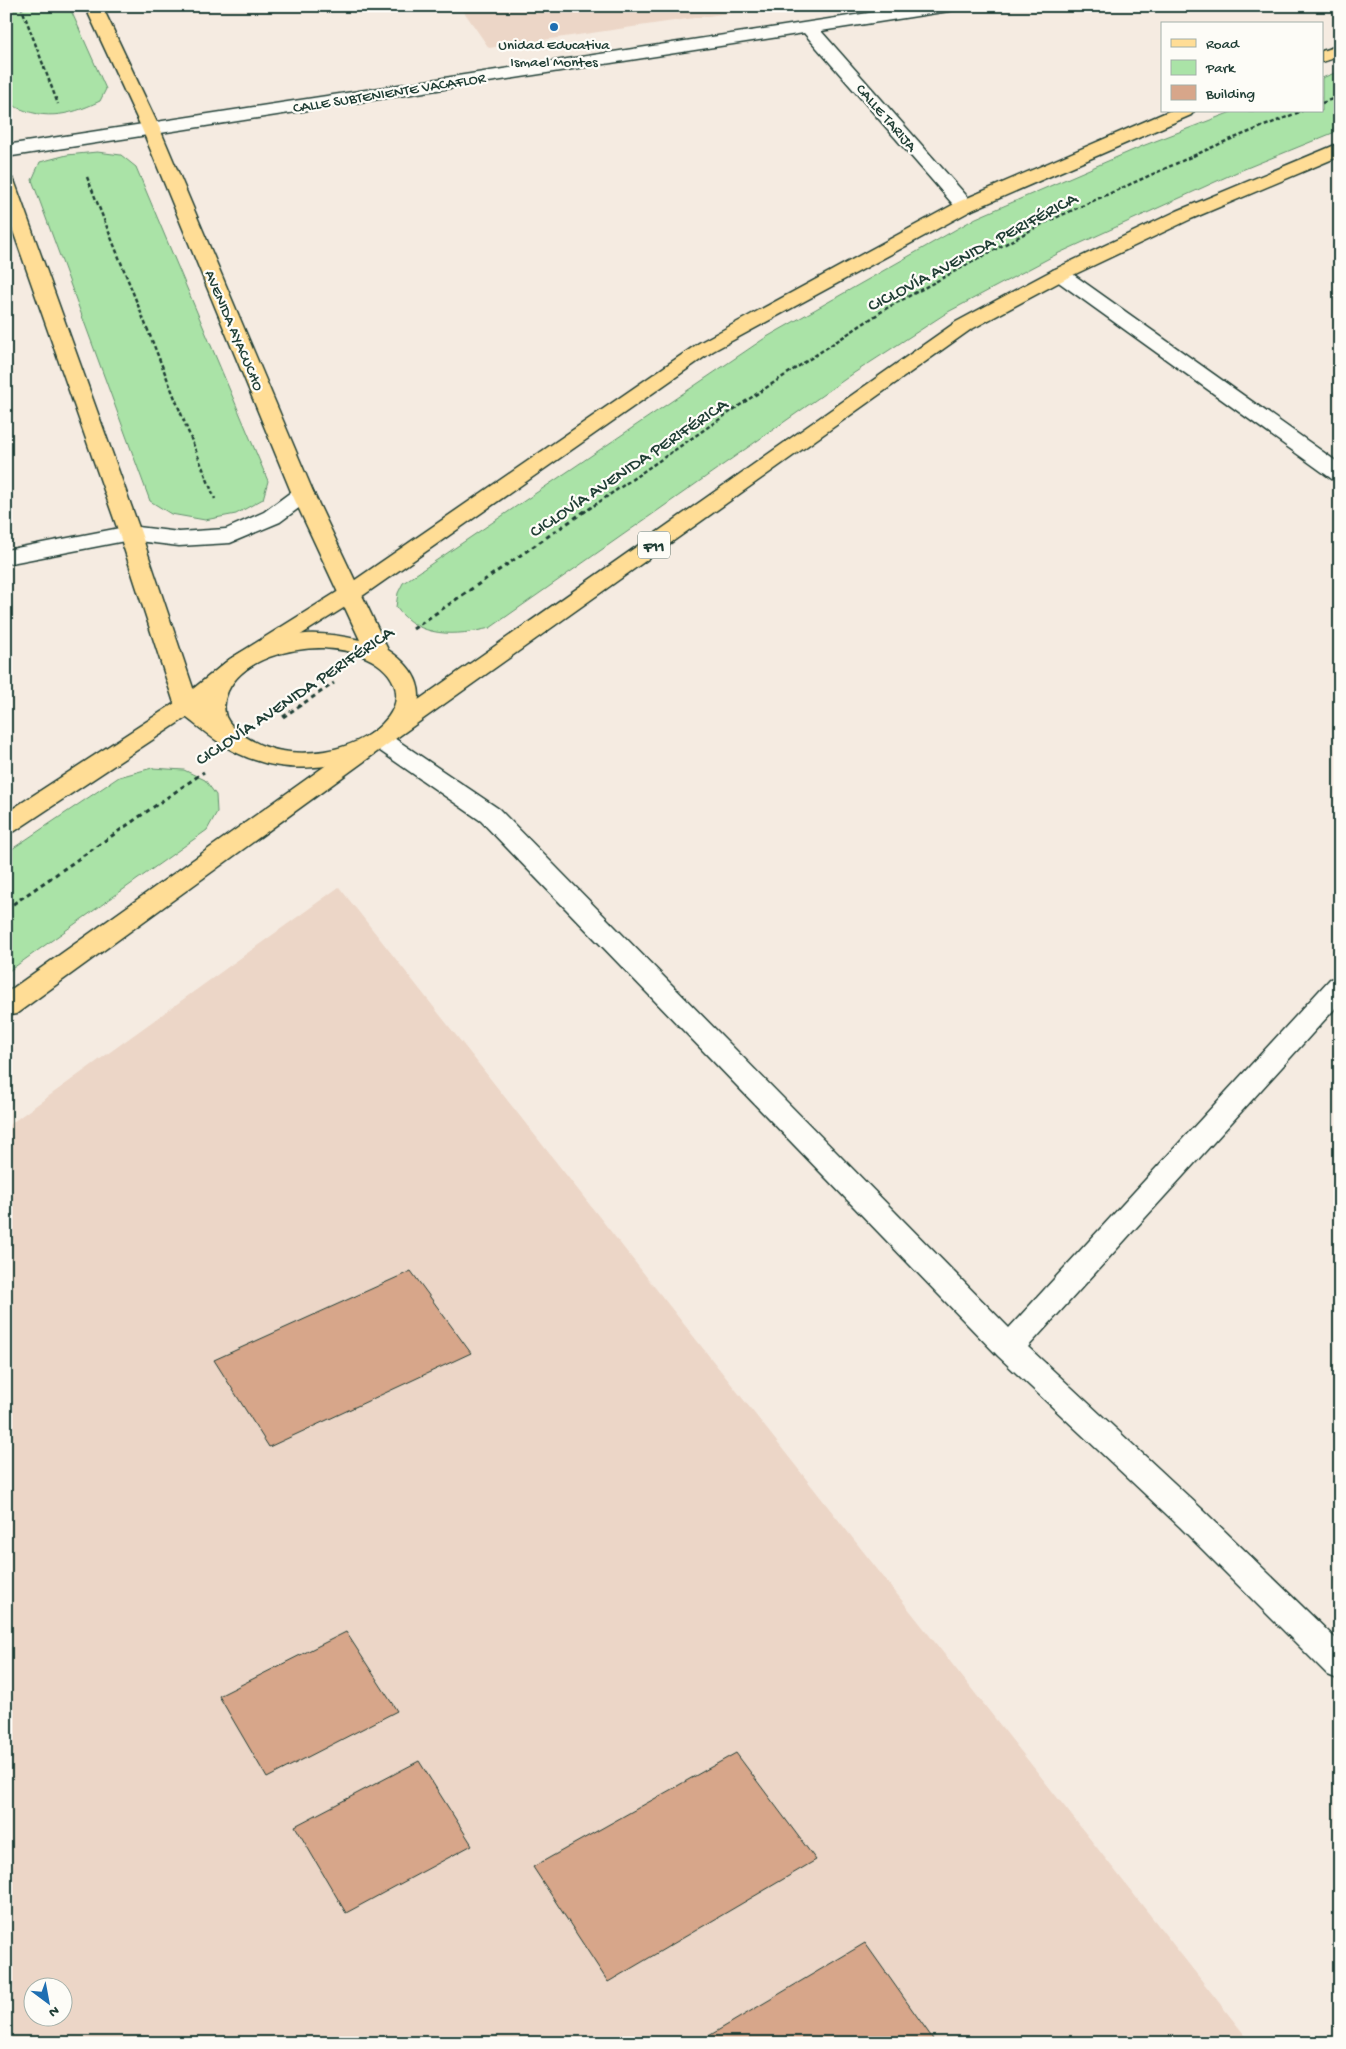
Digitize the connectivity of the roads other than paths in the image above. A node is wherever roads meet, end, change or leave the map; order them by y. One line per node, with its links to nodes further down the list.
1 (93, 6): 7 (main road, AVENIDA AYACUCHO)
2 (949, 6): 3 (street, CALLE SUBTENIENTE VACAFLOR)
3 (809, 28): 7 (street, CALLE SUBTENIENTE VACAFLOR); 11 (street, CALLE TARIJA)
4 (1340, 50): 5 (main road)
5 (1324, 56)
6 (1181, 112): 11 (main road)
7 (151, 129): 9 (street, CALLE SUBTENIENTE VACAFLOR); 14 (main road, AVENIDA AYACUCHO)
8 (1340, 149): 12 (main road, F11)
9 (6, 151)
10 (6, 183): 15 (main road)
11 (966, 206): 17 (main road)
12 (1060, 274): 13 (street); 21 (main road, F11)
13 (1340, 474)
14 (303, 494): 15 (street); 17 (main road, AVENIDA AYACUCHO)
15 (130, 533): 16 (street); 20 (main road)
16 (6, 557)
17 (350, 594): 18 (main road, AVENIDA AYACUCHO); 19 (main road)
18 (378, 653): 19 (main road); 21 (main road)
19 (238, 664): 20 (main road); 22 (main road)
20 (187, 706): 22 (main road); 23 (main road)
21 (379, 739): 22 (main road); 25 (main road, F11); 26 (street)
22 (235, 743)
23 (6, 825)
24 (1340, 986): 26 (street)
25 (6, 1007)
26 (1009, 1348): 27 (street)
27 (1340, 1665)

